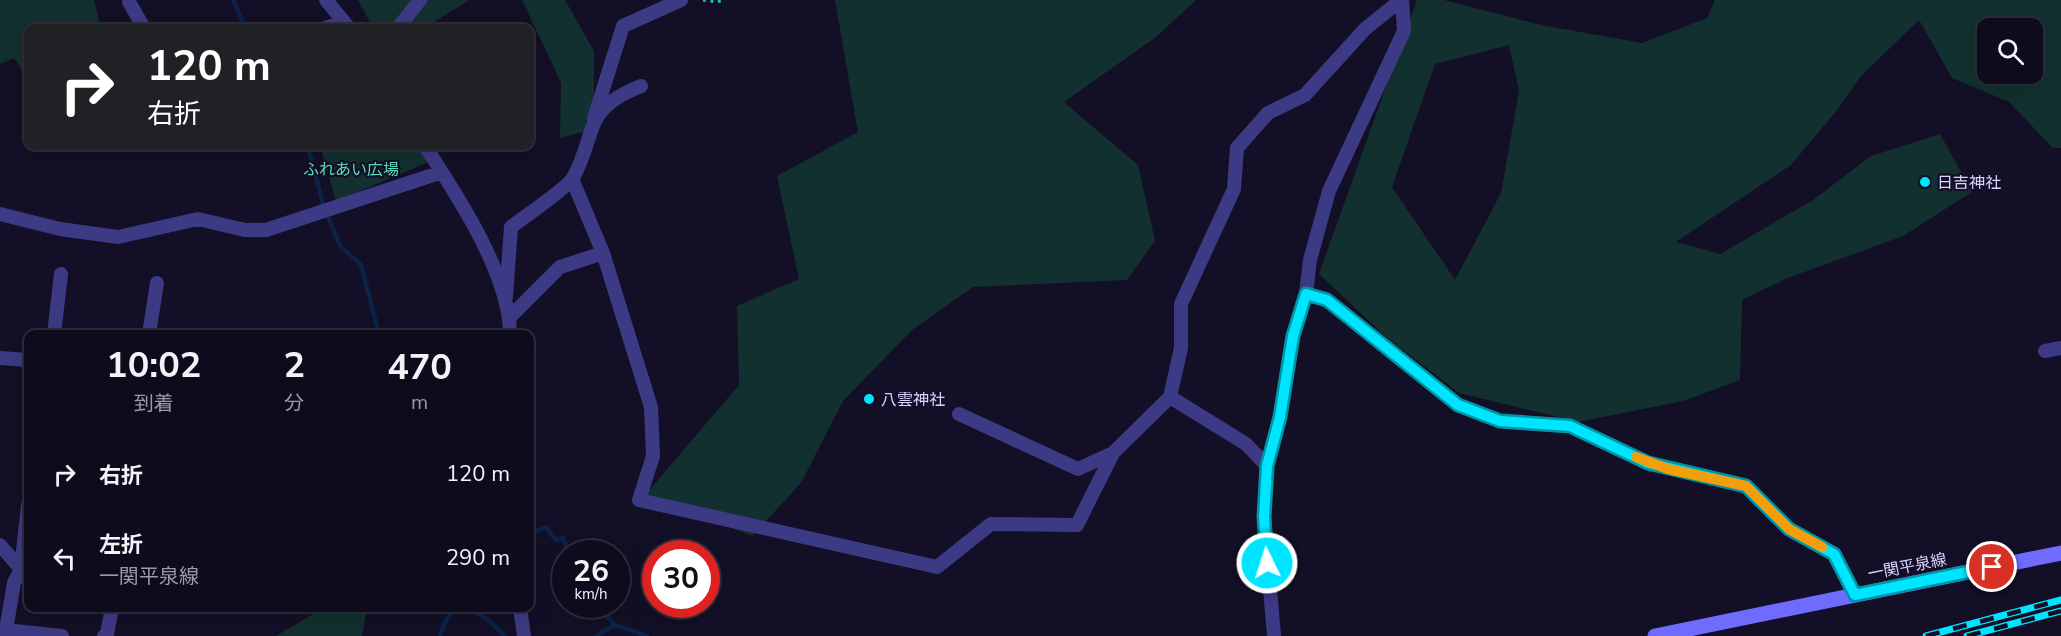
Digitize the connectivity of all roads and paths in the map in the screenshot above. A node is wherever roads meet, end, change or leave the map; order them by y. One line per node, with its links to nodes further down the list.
1 (326, 0): 9 (street)
2 (420, 0): 10 (street)
3 (681, 0): 12 (street)
4 (704, 0): 5 (path)
5 (725, 0)
6 (1402, 0): 20 (street); 30 (street)
7 (129, 2): 8 (street)
8 (142, 24)
9 (346, 24)
10 (401, 24)
11 (641, 86): 12 (street)
12 (593, 120): 15 (street)
13 (428, 150): 14 (street)
14 (442, 172): 16 (street); 21 (street)
15 (572, 179): 17 (street); 21 (street)
16 (0, 214)
17 (603, 253): 22 (street); 32 (street)
18 (61, 274): 23 (street)
19 (157, 283): 24 (street)
20 (1306, 294): 33 (street); 38 (street)
21 (506, 297): 22 (street)
22 (510, 317): 25 (street)
23 (54, 330)
24 (150, 330)
25 (510, 330)
26 (2061, 348): 27 (street)
27 (2045, 351)
28 (0, 358): 29 (street)
29 (24, 360)
30 (1170, 397): 32 (street); 33 (street)
31 (959, 414): 32 (street)
32 (1113, 453)
33 (1267, 466): 45 (street)
34 (0, 545): 37 (street)
35 (24, 545): 37 (street)
36 (2061, 553): 38 (main road, 一関平泉線)
37 (21, 570): 41 (street)
38 (1855, 595): 46 (main road, 一関平泉線)
39 (111, 612): 43 (street)
40 (521, 612): 44 (street)
41 (5, 633): 42 (street)
42 (62, 636)
43 (104, 636)
44 (524, 636)
45 (1274, 636)
46 (1655, 636)

